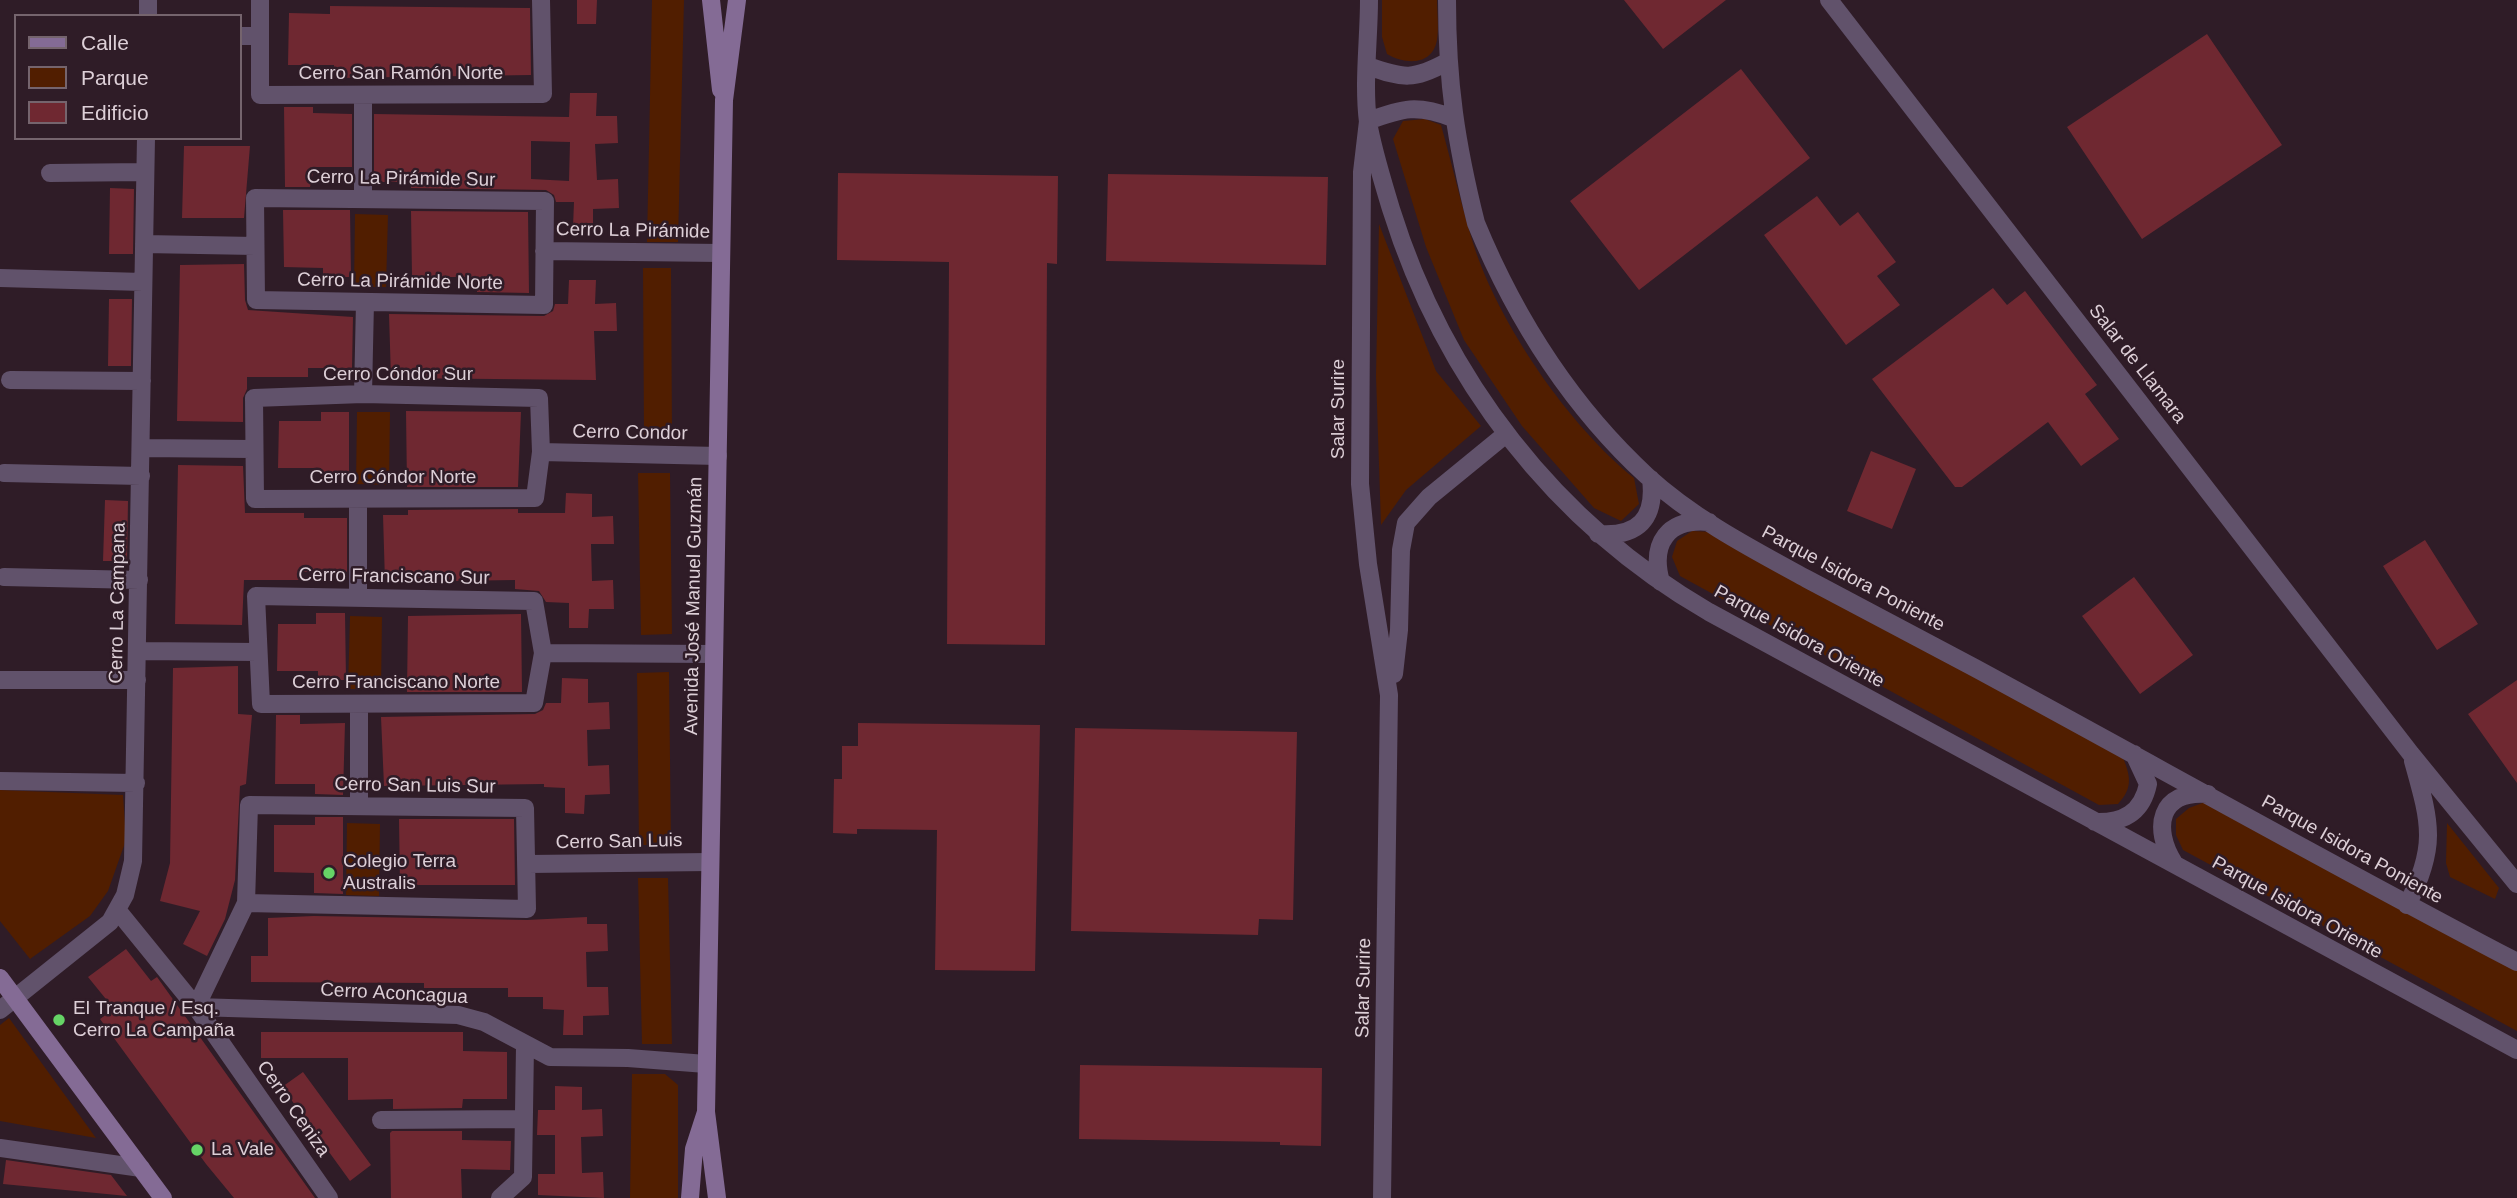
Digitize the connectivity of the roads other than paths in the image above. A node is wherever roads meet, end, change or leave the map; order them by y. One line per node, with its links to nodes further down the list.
1 (260, 0): 9 (street)
2 (541, 0): 12 (street, Cerro San Ramón Norte)
3 (711, 0): 13 (street, Avenida José Manuel Guzmán)
4 (737, 0): 13 (street, Avenida José Manuel Guzmán)
5 (1369, 0): 11 (street, Parque Isidora Oriente)
6 (1447, 0): 10 (street, Parque Isidora Poniente)
7 (1829, 0): 54 (street, Salar de Llamara)
8 (242, 36): 9 (street)
9 (259, 36): 12 (street, Cerro San Ramón Norte)
10 (1447, 62): 11 (street); 14 (street, Parque Isidora Poniente)
11 (1368, 66): 15 (street, Parque Isidora Oriente)
12 (363, 95): 19 (street)
13 (724, 100): 23 (street, Avenida José Manuel Guzmán)
14 (1453, 118): 15 (street); 37 (street, Parque Isidora Poniente)
15 (1368, 121): 30 (street, Parque Isidora Oriente); 51 (street, Salar Surire)
16 (146, 140): 17 (street, Cerro La Campana)
17 (145, 172): 18 (street); 20 (street, Cerro La Campana)
18 (50, 173)
19 (363, 199): 21 (street, Cerro La Pirámide Sur); 22 (street, Cerro La Pirámide Sur)
20 (144, 244): 21 (street); 25 (street, Cerro La Campana)
21 (254, 246): 26 (street, Cerro La Pirámide Norte)
22 (544, 251): 23 (street, Cerro La Pirámide); 26 (street, Cerro La Pirámide Norte)
23 (722, 253): 34 (street, Avenida José Manuel Guzmán)
24 (0, 278): 25 (street)
25 (143, 282): 28 (street, Cerro La Campana)
26 (365, 302): 29 (street)
27 (10, 380): 28 (street)
28 (142, 381): 31 (street, Cerro La Campana)
29 (363, 394): 32 (street, Cerro Cóndor Sur); 33 (street, Cerro Cóndor Sur)
30 (1506, 435): 40 (street, Parque Isidora Oriente); 51 (street, Salar Surire)
31 (141, 448): 32 (street); 36 (street, Cerro La Campana)
32 (252, 449): 38 (street, Cerro Cóndor Norte)
33 (541, 452): 34 (street, Cerro Condor); 38 (street, Cerro Cóndor Norte)
34 (718, 456): 48 (street, Avenida José Manuel Guzmán)
35 (4, 473): 36 (street)
36 (141, 476): 42 (street, Cerro La Campana)
37 (1651, 479): 39 (street, Parque Isidora Poniente); 40 (street)
38 (358, 500): 44 (street)
39 (1709, 522): 43 (street); 53 (street, Parque Isidora Poniente)
40 (1598, 534): 43 (street, Parque Isidora Oriente)
41 (4, 577): 42 (street)
42 (139, 580): 45 (street, Cerro La Campana)
43 (1661, 582): 59 (street, Parque Isidora Oriente)
44 (358, 597): 46 (street, Cerro Franciscano Sur); 47 (street, Cerro Franciscano Sur)
45 (138, 651): 46 (street); 50 (street, Cerro La Campana)
46 (258, 652): 52 (street, Cerro Franciscano Norte)
47 (543, 653): 48 (street); 52 (street, Cerro Franciscano Norte)
48 (714, 654): 60 (street, Avenida José Manuel Guzmán)
49 (0, 680): 50 (street)
50 (137, 680): 56 (street, Cerro La Campana)
51 (1390, 695): 85 (street, Salar Surire)
52 (359, 706): 58 (street)
53 (2134, 754): 57 (street, Parque Isidora Poniente); 59 (street)
54 (2411, 754): 63 (street, Salar de Llamara); 65 (street, Salar de Llamara)
55 (0, 781): 56 (street)
56 (136, 783): 66 (street, Cerro La Campana)
57 (2208, 794): 62 (street); 65 (street, Parque Isidora Poniente)
58 (359, 806): 61 (street, Cerro San Luis Sur); 64 (street, Cerro San Luis Sur)
59 (2095, 822): 62 (street, Parque Isidora Oriente)
60 (710, 862): 61 (street, Cerro San Luis); 74 (street, Avenida José Manuel Guzmán)
61 (528, 864): 64 (street)
62 (2176, 866): 73 (street, Parque Isidora Oriente)
63 (2517, 884)
64 (246, 903): 70 (street)
65 (2407, 905): 67 (street, Parque Isidora Poniente)
66 (118, 911): 69 (street, Cerro La Campana); 70 (street, Cerro Ceniza)
67 (2517, 962)
68 (0, 978): 69 (street)
69 (15, 999): 71 (street, Cerro La Campana); 79 (street)
70 (196, 1007): 72 (street, Cerro Aconcagua); 81 (street, Cerro Ceniza)
71 (0, 1010)
72 (525, 1046): 74 (street, Cerro Aconcagua); 76 (street)
73 (2517, 1050)
74 (706, 1065): 75 (street, Avenida José Manuel Guzmán)
75 (706, 1112): 83 (street, Avenida José Manuel Guzmán); 84 (street, Avenida José Manuel Guzmán)
76 (523, 1119): 77 (street); 82 (street)
77 (381, 1120)
78 (0, 1148): 79 (street)
79 (141, 1168): 80 (street)
80 (163, 1198)
81 (329, 1198)
82 (500, 1198)
83 (690, 1198)
84 (717, 1198)
85 (1382, 1198)

